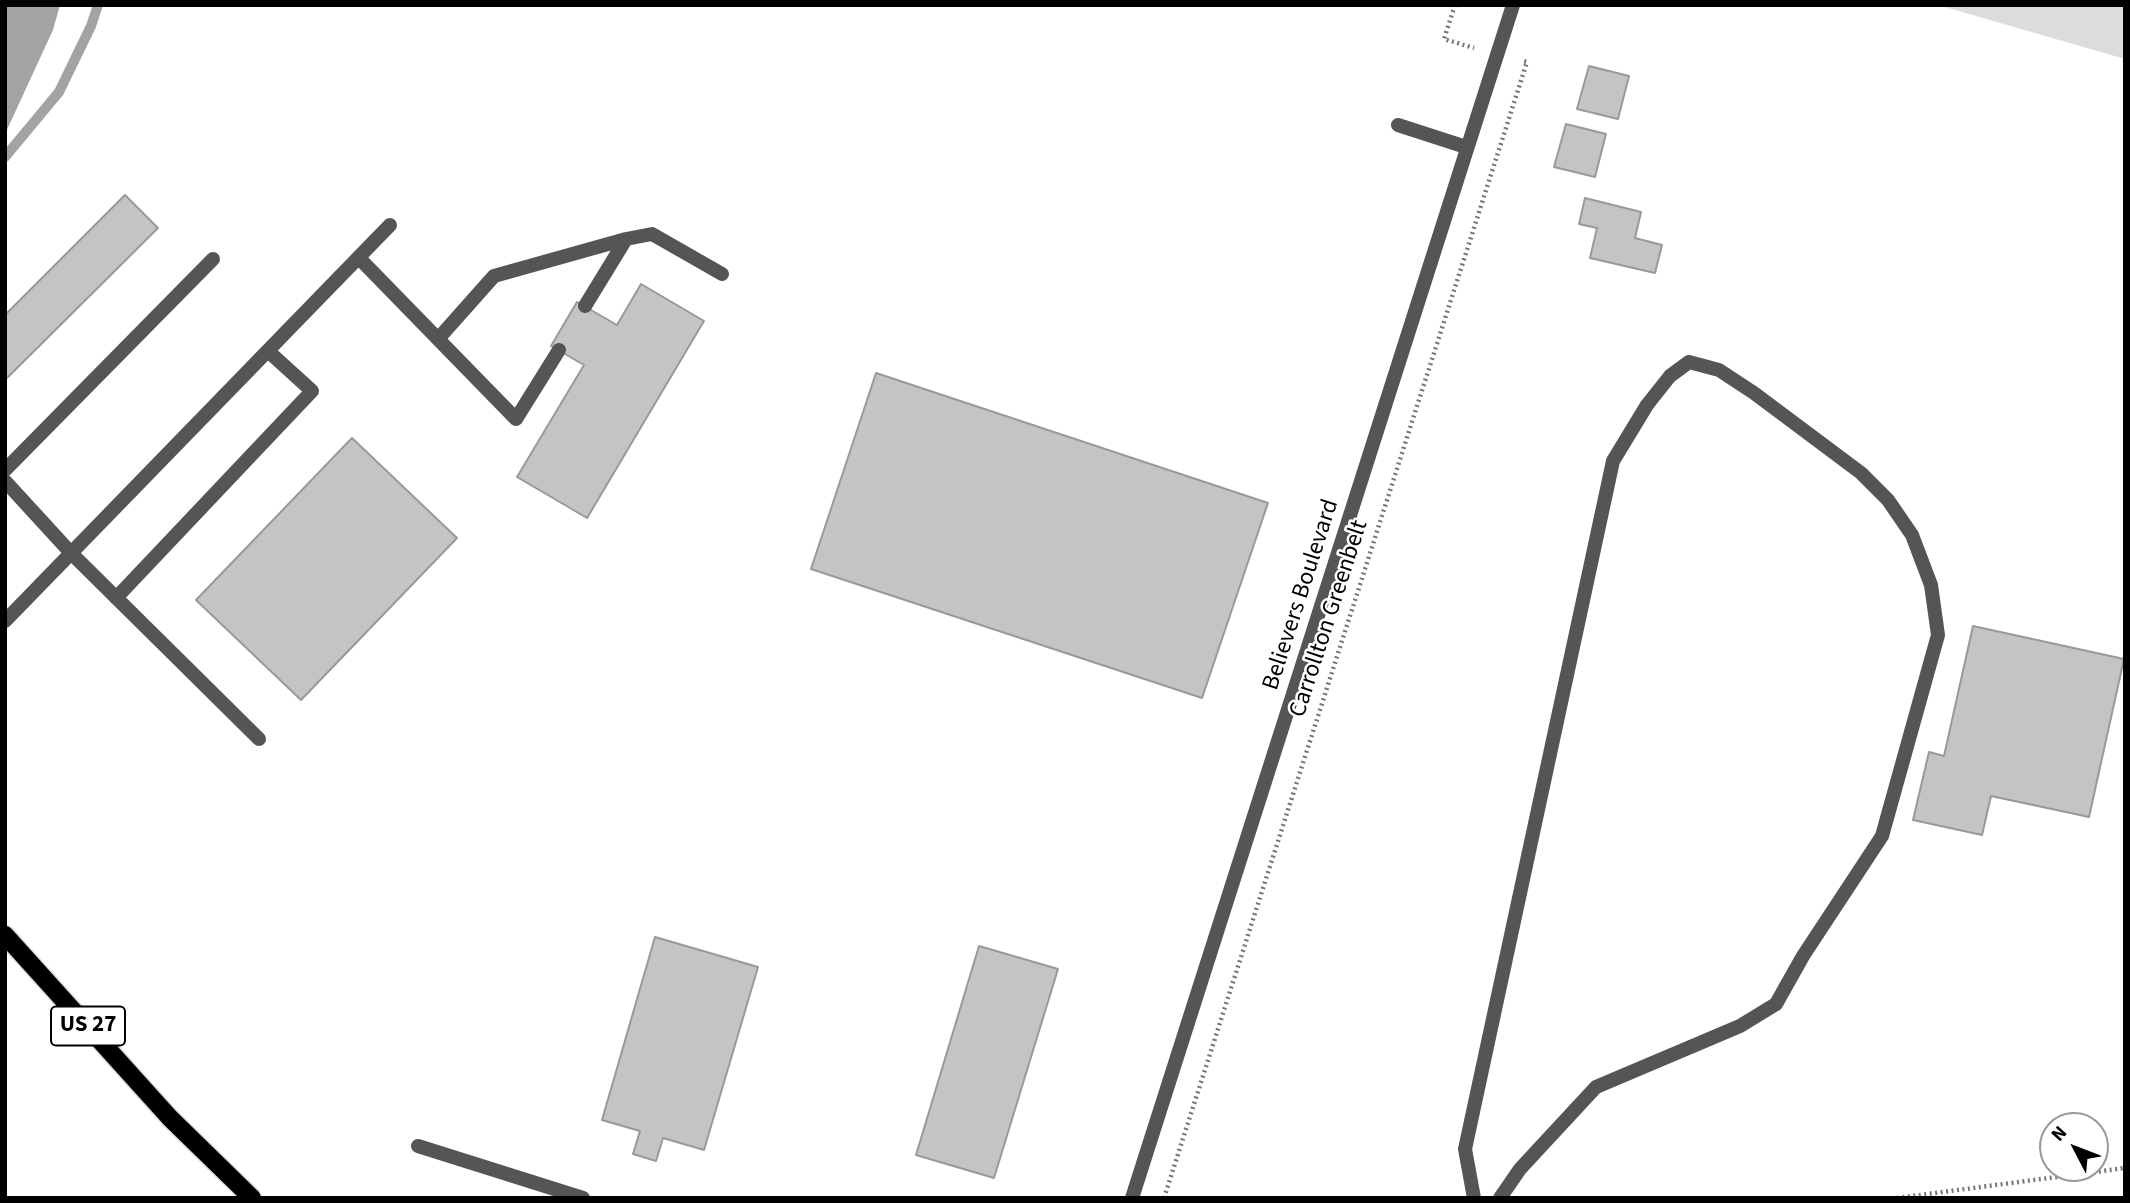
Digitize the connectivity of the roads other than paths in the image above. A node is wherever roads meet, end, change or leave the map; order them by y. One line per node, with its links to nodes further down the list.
1 (1513, 5): 3 (street, Believers Boulevard)
2 (1398, 125): 3 (street)
3 (1466, 147): 23 (street, Believers Boulevard)
4 (390, 225): 6 (street)
5 (626, 239): 8 (street); 9 (street); 10 (street)
6 (359, 258): 10 (street); 12 (street)
7 (213, 259): 13 (street)
8 (722, 274)
9 (585, 306)
10 (438, 339): 11 (street)
11 (559, 350)
12 (268, 351): 15 (street); 16 (street)
13 (5, 470)
14 (5, 481): 15 (street)
15 (71, 553): 16 (street); 17 (street)
16 (116, 598): 18 (street)
17 (5, 621)
18 (259, 739)
19 (5, 935): 21 (main road, US 27)
20 (418, 1146): 22 (street)
21 (252, 1198)
22 (583, 1198)
23 (1132, 1198)
24 (1474, 1198): 25 (street)
25 (1500, 1198)

